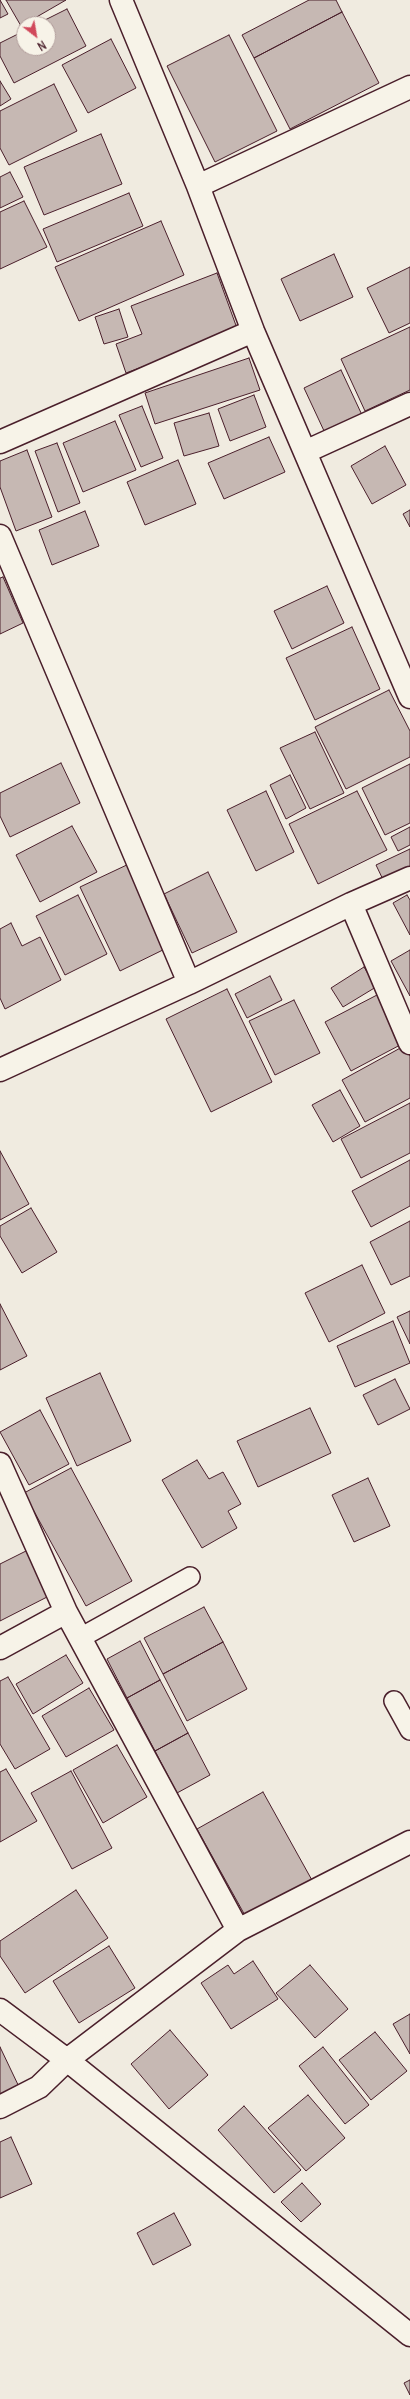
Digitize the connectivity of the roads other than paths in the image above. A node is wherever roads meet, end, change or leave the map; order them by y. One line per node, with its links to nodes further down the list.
1 (121, 0): 3 (street)
2 (410, 87): 3 (street)
3 (198, 186): 4 (street)
4 (253, 332): 6 (street); 7 (street)
5 (410, 404): 7 (street)
6 (0, 442)
7 (306, 452): 9 (street)
8 (0, 536): 12 (street)
9 (410, 697)
10 (410, 878): 11 (street)
11 (351, 904): 12 (street); 13 (street)
12 (188, 983): 14 (street)
13 (410, 1043)
14 (0, 1070)
15 (0, 1464): 17 (street)
16 (190, 1577): 18 (lane)
17 (66, 1612): 18 (street); 19 (street)
18 (80, 1638): 23 (street)
19 (0, 1648)
20 (394, 1701): 21 (lane)
21 (410, 1730)
22 (410, 1842): 23 (street)
23 (238, 1930): 25 (street)
24 (0, 2010): 25 (street)
25 (67, 2060): 26 (street); 27 (street)
26 (0, 2107)
27 (410, 2335)

